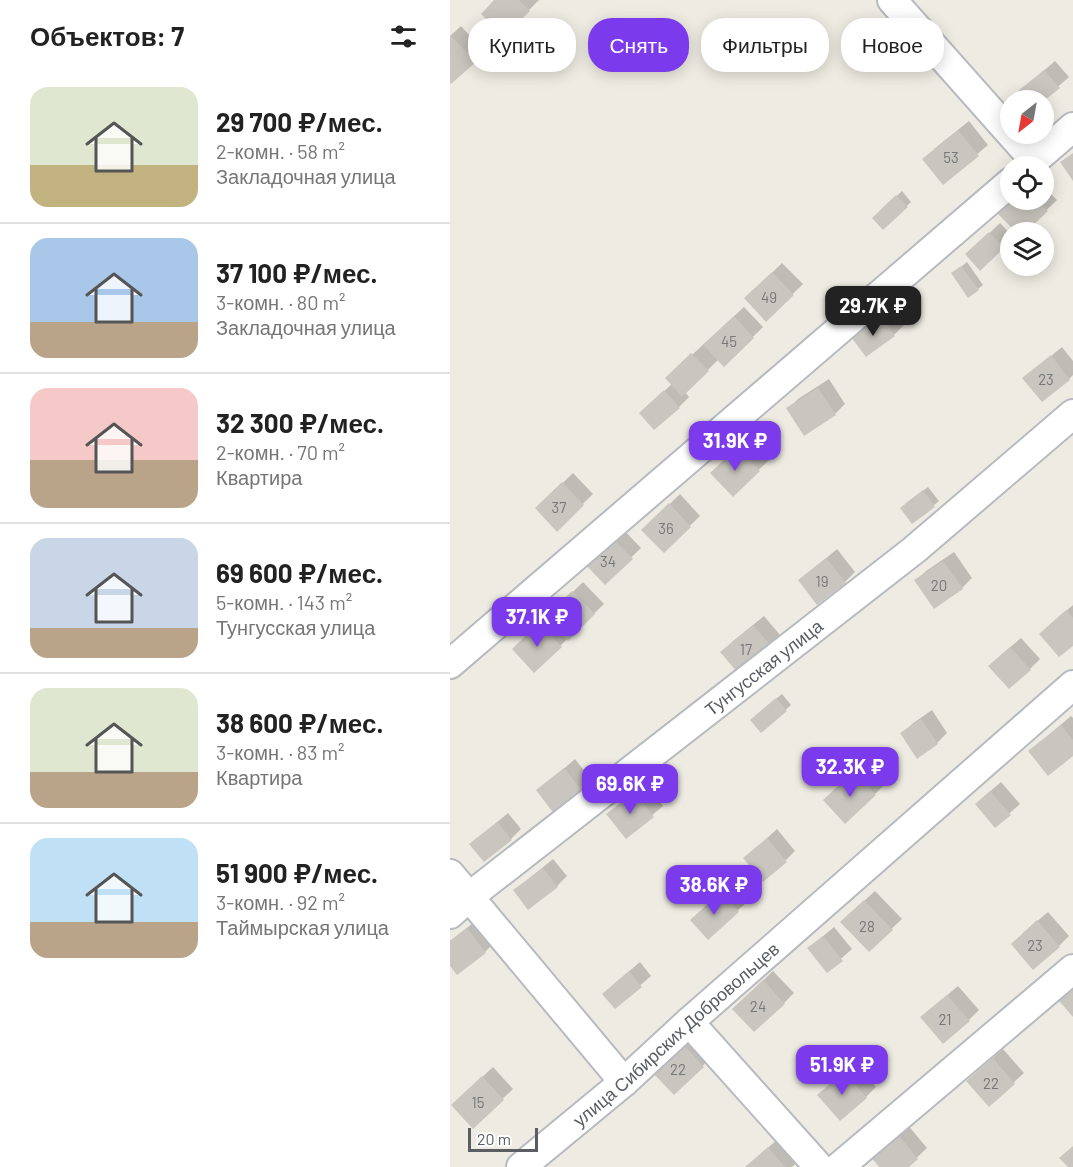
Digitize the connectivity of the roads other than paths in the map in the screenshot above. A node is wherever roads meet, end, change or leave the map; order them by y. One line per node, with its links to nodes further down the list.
1 (891, 0): 3 (street)
2 (1073, 127): 4 (street)
3 (1025, 156)
4 (1041, 156)
5 (1000, 192): 7 (street)
6 (1073, 414): 10 (street, Тунгусская улица)
7 (450, 664)
8 (1073, 685): 12 (street, улица Сибирских Добровольцев)
9 (450, 874): 10 (street)
10 (460, 905): 13 (street)
11 (1073, 969): 16 (street)
12 (689, 1022): 13 (street, улица Сибирских Добровольцев); 15 (street)
13 (624, 1082): 14 (street, улица Сибирских Добровольцев)
14 (521, 1167)
15 (819, 1167)
16 (839, 1167)

